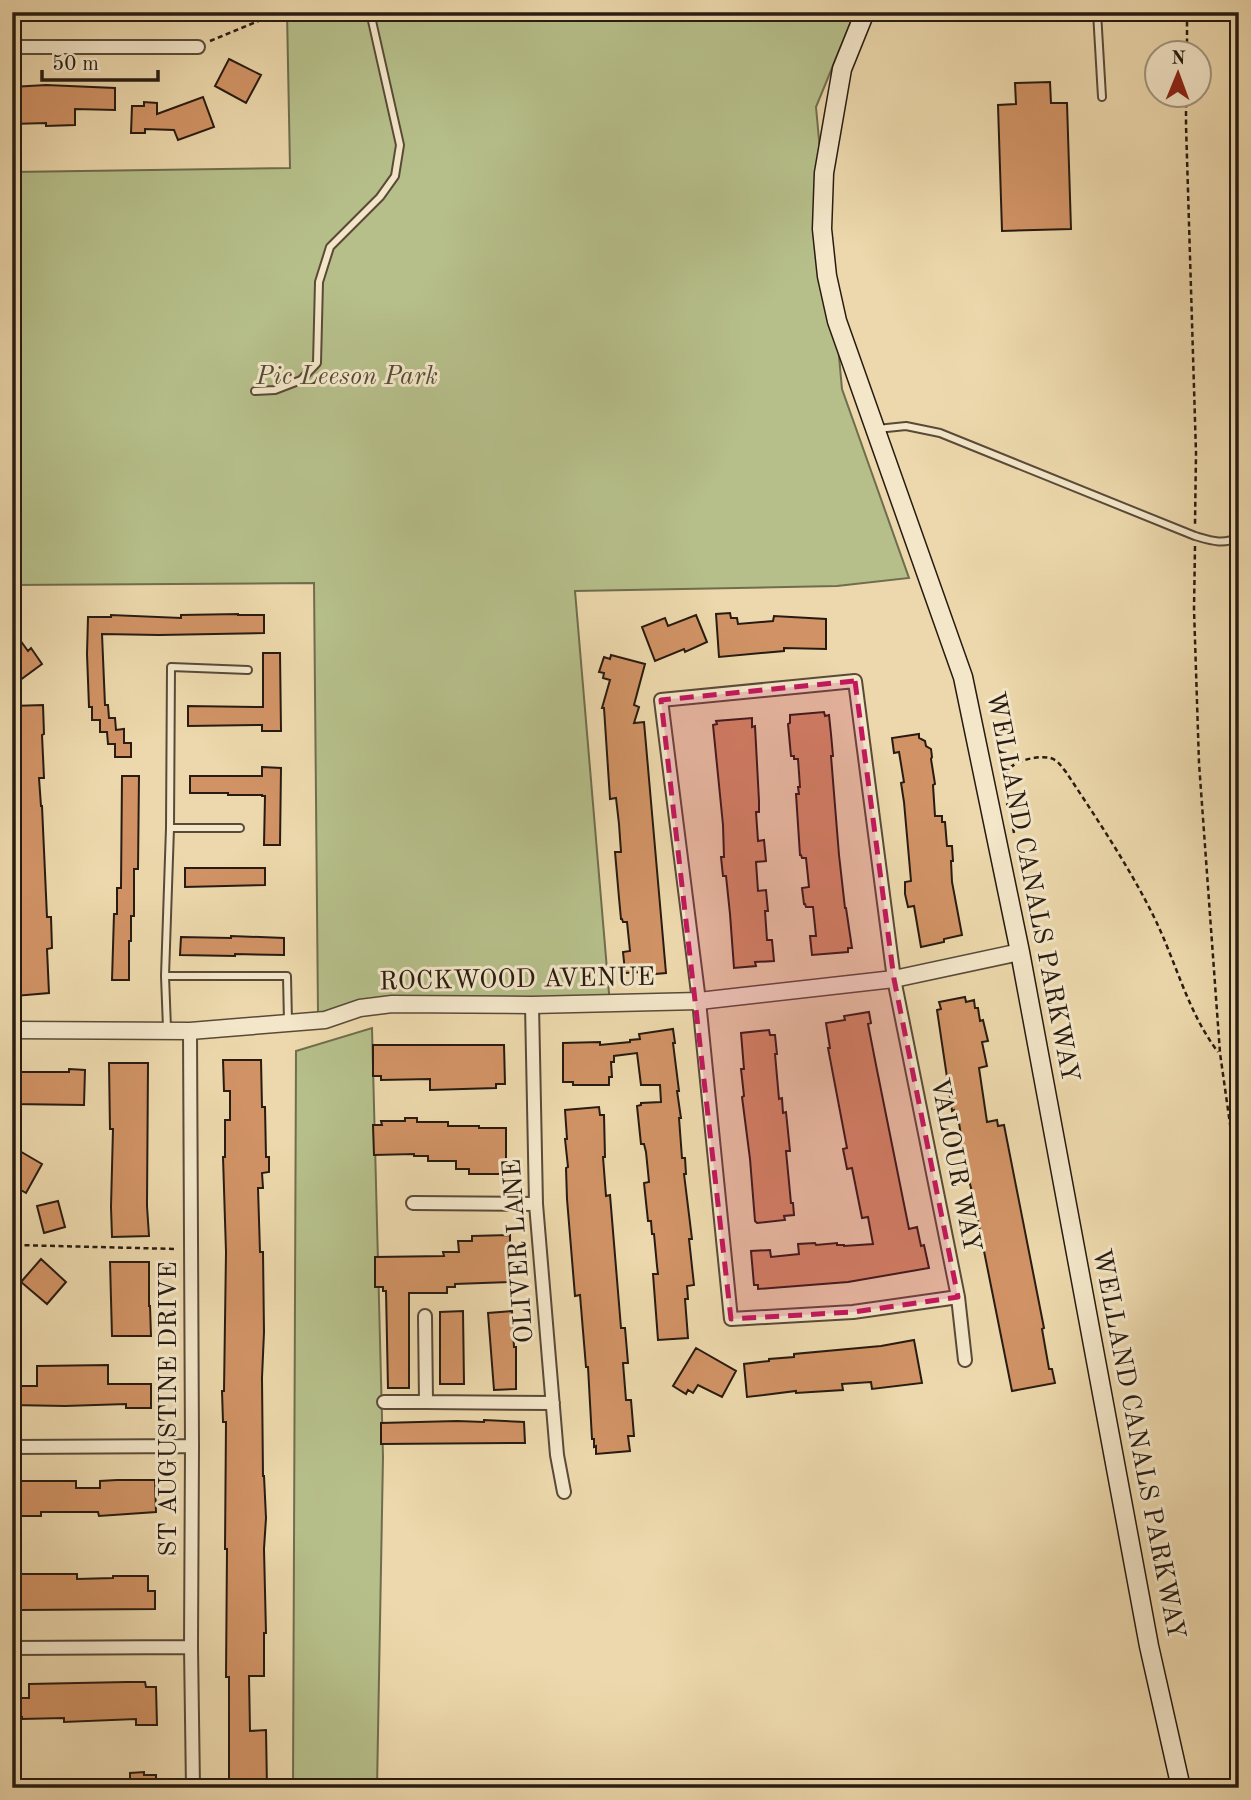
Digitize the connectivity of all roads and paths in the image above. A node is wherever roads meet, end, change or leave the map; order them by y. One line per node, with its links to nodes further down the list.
1 (280, 12): 8 (path)
2 (370, 12): 11 (lane)
3 (865, 12): 12 (main road, WELLAND CANALS PARKWAY)
4 (1097, 12): 9 (lane)
5 (1187, 12): 6 (path)
6 (1187, 38)
7 (12, 47): 8 (street)
8 (198, 47)
9 (1102, 97)
10 (1186, 108): 13 (path)
11 (255, 391)
12 (875, 429): 13 (lane); 19 (main road, WELLAND CANALS PARKWAY)
13 (1195, 536): 14 (lane); 28 (path)
14 (1239, 537)
15 (248, 670): 16 (lane)
16 (170, 828): 17 (lane); 20 (lane)
17 (240, 828)
18 (1015, 841): 28 (path)
19 (1020, 952): 21 (street, ROCKWOOD AVENUE); 46 (main road, WELLAND CANALS PARKWAY)
20 (165, 976): 24 (lane); 26 (lane)
21 (894, 979): 22 (street, ROCKWOOD AVENUE); 22 (street, VALOUR WAY); 34 (street, VALOUR WAY)
22 (699, 1001): 23 (street, ROCKWOOD AVENUE); 34 (street)
23 (532, 1005): 24 (street, ROCKWOOD AVENUE); 31 (street, OLIVER LANE)
24 (288, 1024): 27 (street, ROCKWOOD AVENUE)
25 (12, 1030): 26 (street, ROCKWOOD AVENUE)
26 (167, 1030): 27 (street, ROCKWOOD AVENUE)
27 (190, 1031): 33 (street, ST AUGUSTINE DRIVE)
28 (1220, 1053): 29 (path)
29 (1239, 1188)
30 (413, 1203): 31 (street)
31 (536, 1204): 39 (street, OLIVER LANE)
32 (16, 1245): 33 (path)
33 (191, 1249): 40 (street, ST AUGUSTINE DRIVE)
34 (958, 1297): 36 (street, VALOUR WAY)
35 (425, 1316): 38 (street)
36 (965, 1360)
37 (384, 1402): 38 (street)
38 (426, 1402): 39 (street)
39 (553, 1403): 42 (street, OLIVER LANE)
40 (192, 1446): 41 (street); 43 (street, ST AUGUSTINE DRIVE)
41 (12, 1447)
42 (564, 1492)
43 (191, 1647): 44 (street); 45 (street, ST AUGUSTINE DRIVE)
44 (12, 1648)
45 (193, 1788)
46 (1181, 1788)

